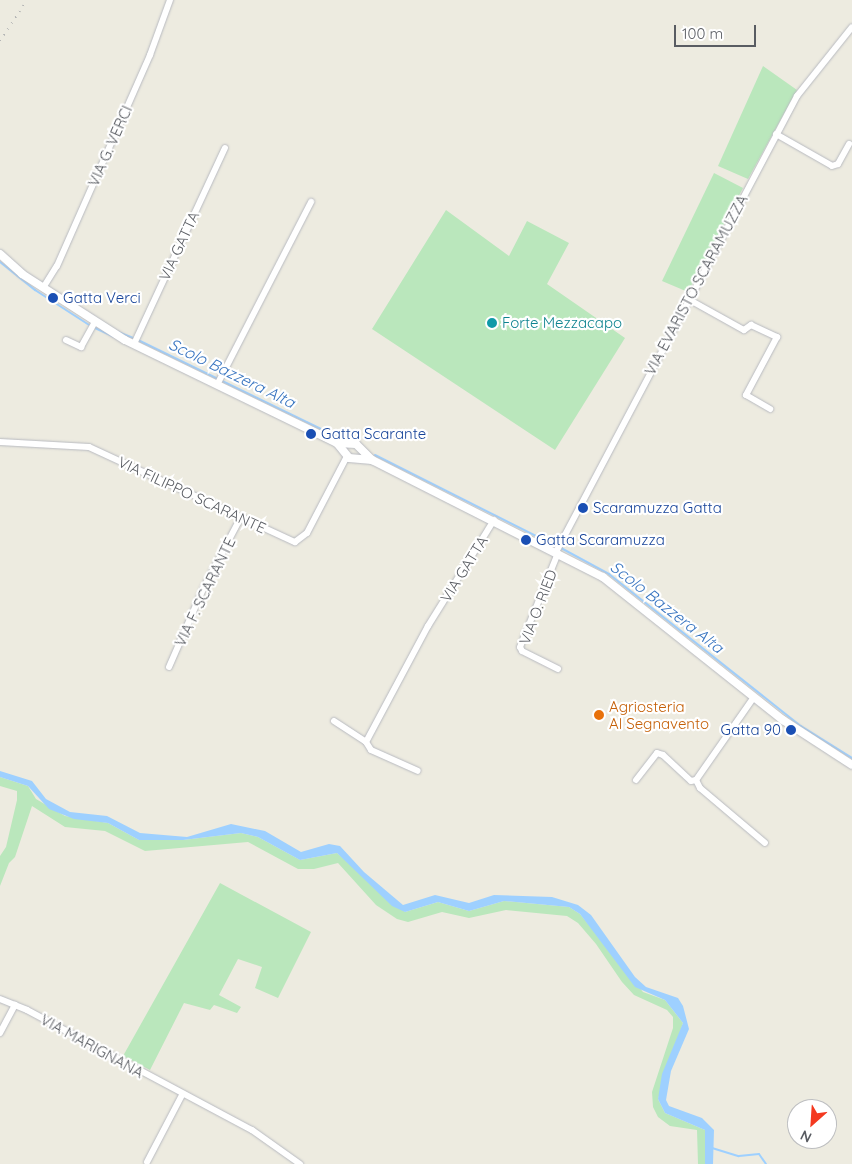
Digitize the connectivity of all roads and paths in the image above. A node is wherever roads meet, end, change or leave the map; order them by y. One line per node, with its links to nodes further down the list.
1 (170, 0): 8 (street, VIA G. VERCI)
2 (852, 27): 3 (street, VIA EVARISTO SCARAMUZZA)
3 (776, 134): 4 (street); 9 (street, VIA EVARISTO SCARAMUZZA)
4 (849, 144)
5 (225, 148): 12 (street, VIA GATTA)
6 (310, 202): 13 (street)
7 (0, 254): 8 (street, VIA GATTA)
8 (44, 288): 10 (street, VIA GATTA)
9 (688, 299): 14 (street); 23 (street, VIA EVARISTO SCARAMUZZA)
10 (95, 322): 11 (street); 12 (street, VIA GATTA)
11 (66, 340)
12 (135, 341): 13 (street, VIA GATTA)
13 (219, 381): 16 (street, VIA GATTA)
14 (770, 409)
15 (0, 442): 21 (street, VIA FILIPPO SCARANTE)
16 (337, 443): 17 (street, VIA GATTA); 19 (street, VIA GATTA)
17 (350, 444): 18 (street, VIA GATTA); 19 (street)
18 (361, 451): 19 (street); 20 (street, VIA GATTA)
19 (351, 456): 20 (street, VIA GATTA); 21 (street, VIA FILIPPO SCARANTE)
20 (372, 460): 22 (street, VIA GATTA)
21 (241, 517): 24 (street, VIA F. SCARANTE)
22 (494, 520): 23 (street, VIA GATTA); 28 (street, VIA GATTA)
23 (557, 553): 25 (street, VIA O. RIED); 26 (street, VIA GATTA)
24 (170, 667)
25 (558, 669)
26 (754, 697): 29 (street, VIA GATTA); 32 (street)
27 (334, 721): 28 (street)
28 (366, 742): 30 (street)
29 (852, 765)
30 (418, 771)
31 (636, 780): 32 (street)
32 (696, 780): 33 (street)
33 (765, 843)
34 (0, 999): 35 (street, VIA MARIGNANA)
35 (15, 1005): 36 (street); 37 (street, VIA MARIGNANA)
36 (0, 1033)
37 (182, 1095): 38 (street); 39 (street, VIA MARIGNANA)
38 (147, 1162)
39 (300, 1164)

